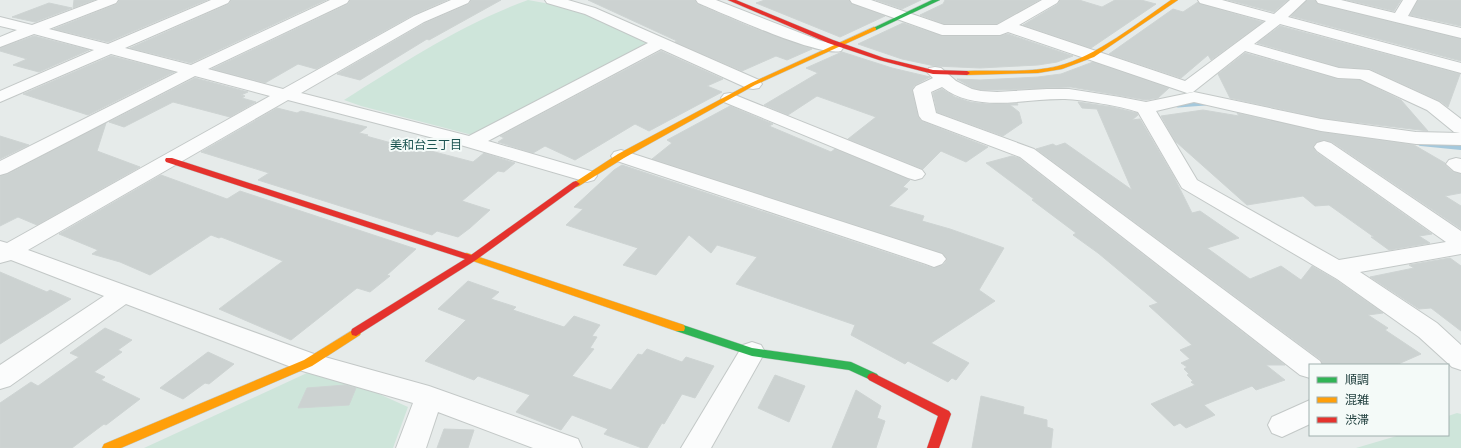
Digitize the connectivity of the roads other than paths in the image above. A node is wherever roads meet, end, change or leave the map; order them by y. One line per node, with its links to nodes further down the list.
1 (111, 0): 21 (street)
2 (223, 0): 27 (street)
3 (342, 0): 30 (street)
4 (463, 0): 33 (street)
5 (552, 0): 24 (street)
6 (703, 0): 25 (street)
7 (730, 0): 25 (street)
8 (857, 0): 16 (street)
9 (937, 0): 16 (street)
10 (1052, 0): 20 (street)
11 (1175, 0): 28 (street)
12 (1206, 0): 18 (street)
13 (1298, 0): 18 (street)
14 (1323, 0): 17 (street)
15 (1410, 0): 17 (street)
16 (903, 16): 20 (street); 25 (street)
17 (1399, 18): 22 (street)
18 (1276, 20): 26 (street); 29 (street)
19 (0, 21): 21 (street)
20 (1006, 26): 28 (street)
21 (34, 30): 23 (street); 27 (street)
22 (1461, 33)
23 (0, 42)
24 (660, 43): 32 (street); 39 (street)
25 (839, 46): 31 (street); 32 (street)
26 (1243, 46): 28 (street); 37 (street)
27 (111, 49): 30 (street); 34 (street)
28 (1092, 56): 31 (street)
29 (1461, 68)
30 (192, 71): 33 (street); 43 (street)
31 (939, 76): 36 (street); 56 (street)
32 (753, 84): 35 (street)
33 (286, 96): 39 (street); 42 (street)
34 (0, 97)
35 (730, 98): 41 (street); 44 (street)
36 (1146, 108): 38 (street); 51 (street)
37 (1461, 128)
38 (1461, 139)
39 (471, 142): 45 (street)
40 (1324, 147): 46 (street)
41 (621, 156): 45 (street); 50 (street)
42 (169, 160): 48 (street); 49 (street)
43 (0, 169)
44 (915, 174)
45 (587, 176): 49 (street)
46 (1461, 242)
47 (1461, 247): 51 (street)
48 (3, 252): 52 (street)
49 (473, 258): 53 (street); 55 (street)
50 (934, 259)
51 (1336, 268): 54 (street)
52 (124, 294): 55 (street); 57 (street)
53 (752, 352): 64 (street); 65 (street)
54 (1461, 360)
55 (308, 362): 58 (street); 61 (street)
56 (1309, 367)
57 (0, 379)
58 (429, 397): 62 (street); 63 (street)
59 (1309, 412): 60 (street)
60 (1282, 426)
61 (108, 448)
62 (412, 448)
63 (567, 448)
64 (696, 448)
65 (933, 448)

